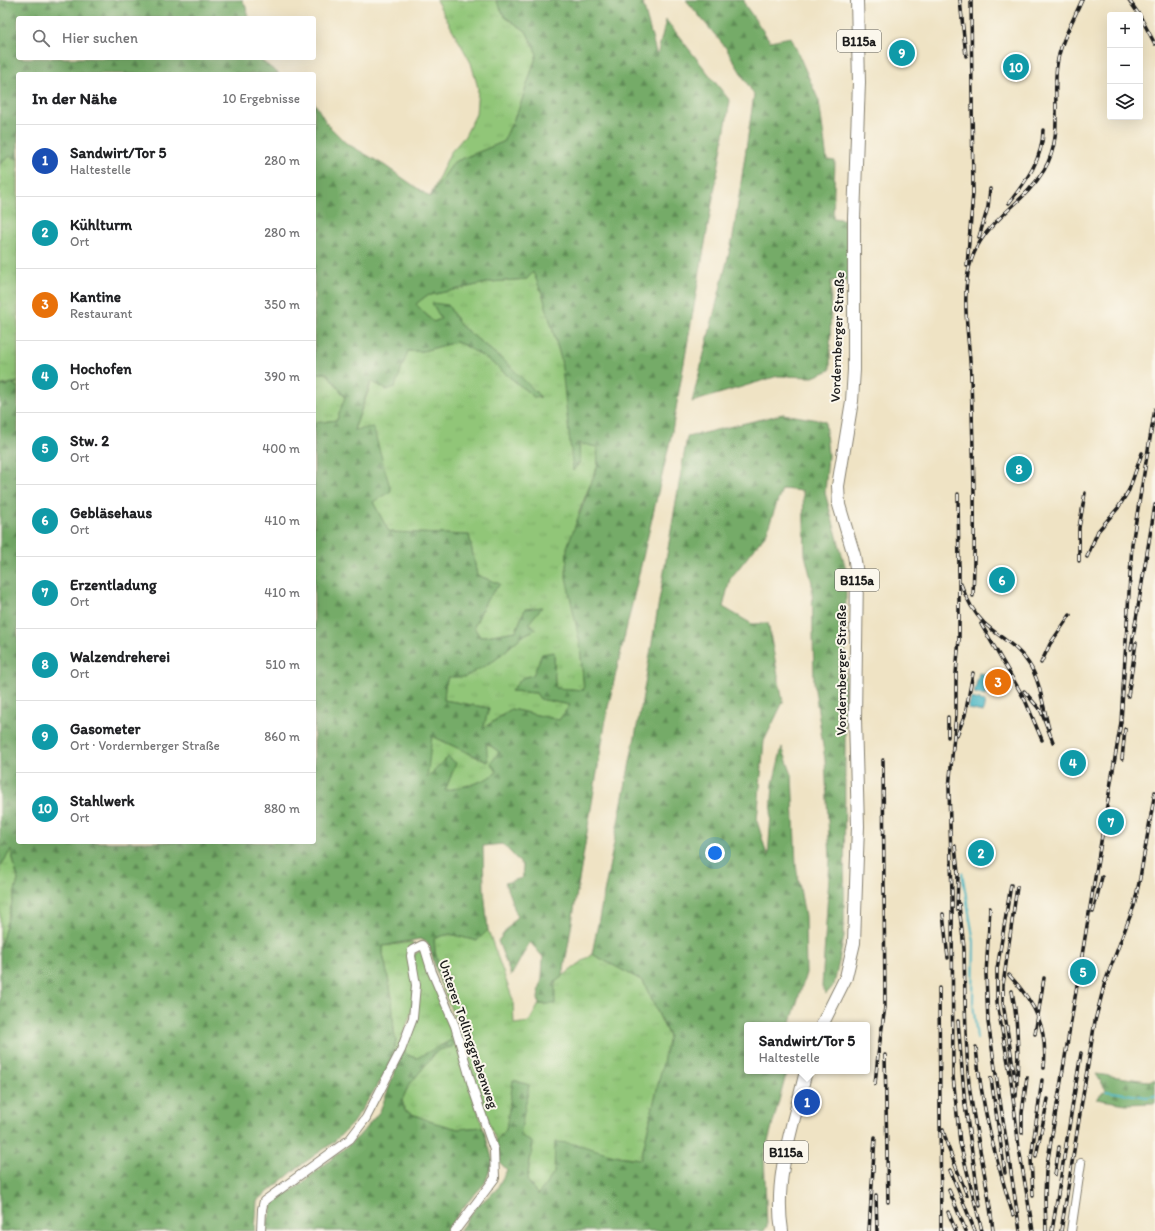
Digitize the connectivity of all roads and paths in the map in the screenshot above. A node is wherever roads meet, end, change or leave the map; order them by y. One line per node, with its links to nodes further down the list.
1 (857, 0): 2 (main road, Vordernberger Straße / B115a)
2 (824, 1022)
3 (805, 1074): 7 (main road, B115a)
4 (1081, 1163): 8 (street)
5 (261, 1231): 6 (street, Unterer Tollinggrabenweg)
6 (455, 1231)
7 (782, 1231)
8 (1071, 1231)

